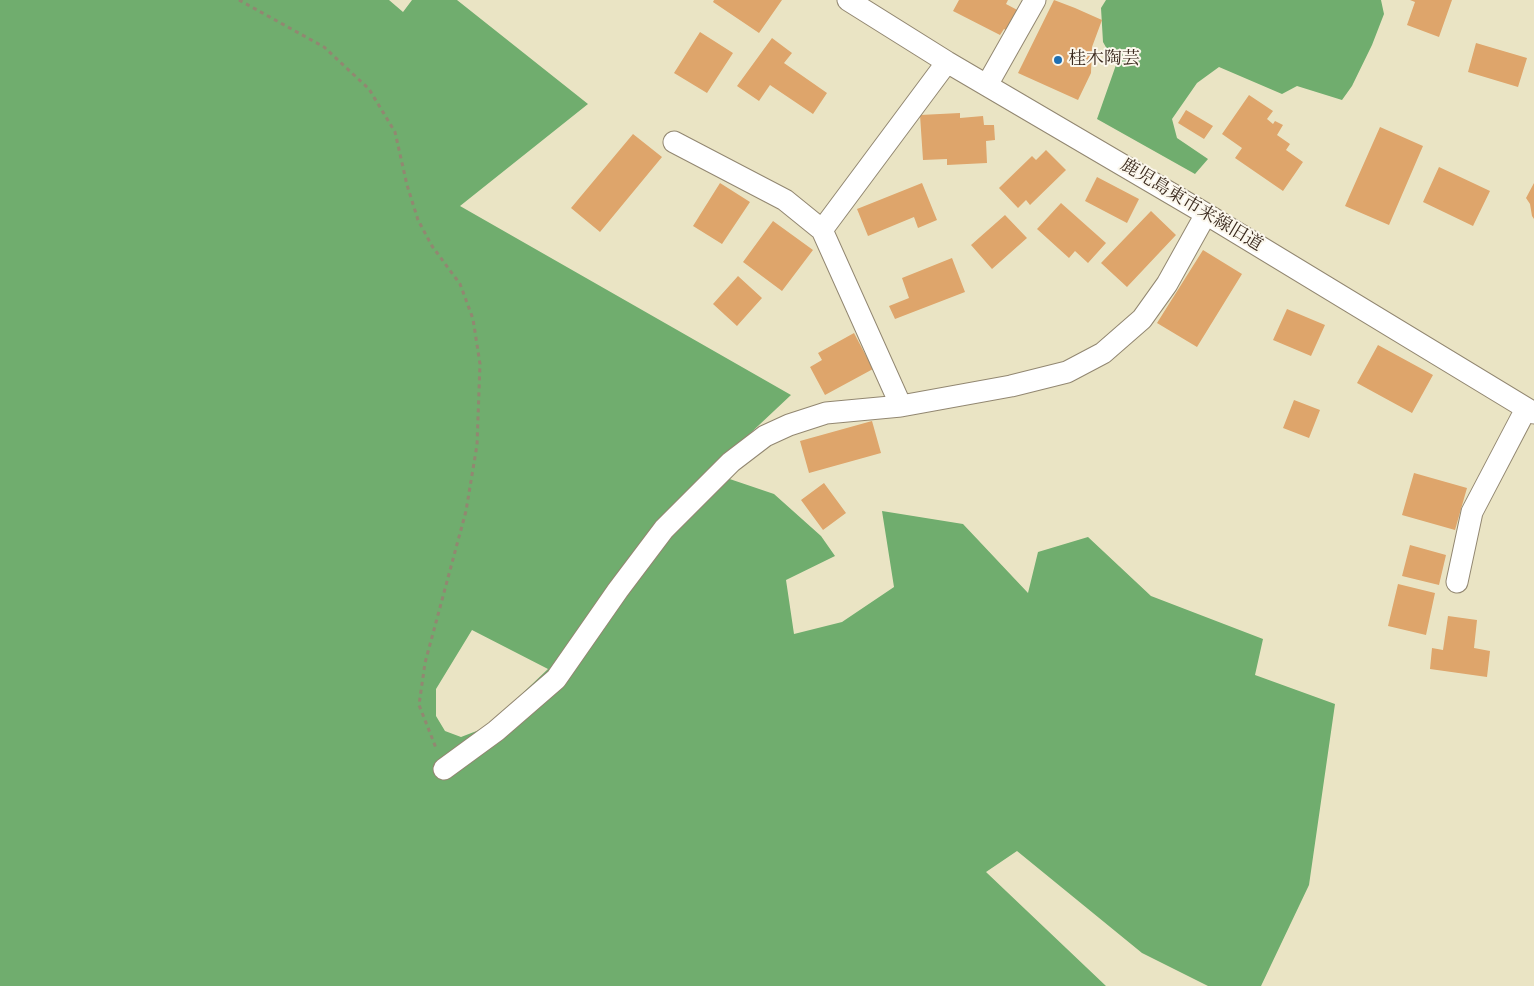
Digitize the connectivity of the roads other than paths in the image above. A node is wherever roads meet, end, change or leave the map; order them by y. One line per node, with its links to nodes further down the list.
1 (848, 0): 3 (street, 鹿児島東市来線旧道)
2 (1035, 0): 4 (street)
3 (947, 62): 4 (street, 鹿児島東市来線旧道); 7 (street)
4 (987, 85): 6 (street, 鹿児島東市来線旧道)
5 (674, 142): 7 (street)
6 (1206, 214): 8 (street); 9 (street, 鹿児島東市来線旧道)
7 (822, 230): 8 (street)
8 (901, 406): 11 (street)
9 (1530, 411): 10 (street)
10 (1457, 582)
11 (444, 769)

